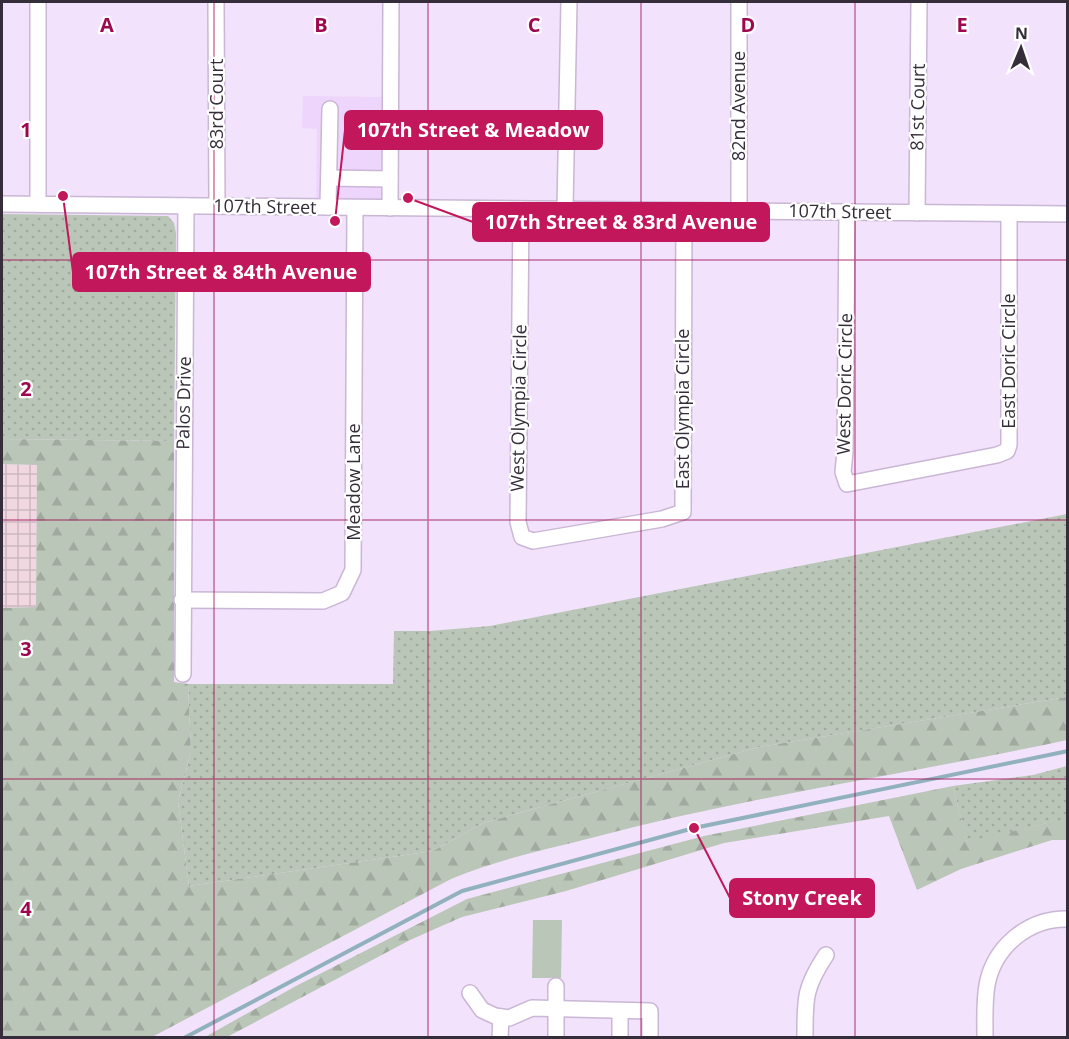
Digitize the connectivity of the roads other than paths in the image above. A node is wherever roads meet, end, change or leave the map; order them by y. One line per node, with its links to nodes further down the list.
1 (39, 2): 11 (street)
2 (216, 2): 13 (street, 83rd Court)
3 (391, 2): 9 (street)
4 (569, 2): 18 (street)
5 (739, 2): 20 (street, 82nd Avenue)
6 (919, 2): 22 (street, 81st Court)
7 (330, 109): 8 (street)
8 (329, 178): 9 (street); 14 (street)
9 (390, 179): 16 (street)
10 (2, 204): 11 (street, 107th Street)
11 (38, 204): 12 (street, 107th Street)
12 (186, 206): 13 (street, 107th Street); 27 (street, Palos Drive)
13 (217, 206): 14 (street, 107th Street)
14 (328, 207): 15 (street, 107th Street)
15 (355, 208): 16 (street, 107th Street); 27 (street, Meadow Lane)
16 (390, 208): 17 (street, 107th Street)
17 (521, 209): 18 (street, 107th Street); 26 (street, West Olympia Circle)
18 (565, 209): 19 (street, 107th Street)
19 (684, 211): 20 (street, 107th Street); 26 (street, East Olympia Circle)
20 (739, 211): 21 (street, 107th Street)
21 (847, 212): 22 (street, 107th Street); 25 (street, West Doric Circle)
22 (917, 213): 23 (street, 107th Street)
23 (1009, 214): 24 (street, 107th Street); 25 (street, East Doric Circle)
24 (1068, 214)
25 (917, 471)
26 (590, 532)
27 (182, 600): 28 (street, Palos Drive)
28 (183, 674)
29 (1068, 919): 41 (street)
30 (826, 955): 40 (street)
31 (556, 986): 33 (street)
32 (470, 993): 35 (street)
33 (556, 1011): 34 (street); 35 (street); 37 (street)
34 (620, 1011): 38 (street); 39 (street)
35 (501, 1017): 36 (street)
36 (500, 1038)
37 (556, 1038)
38 (621, 1038)
39 (650, 1038)
40 (805, 1038)
41 (985, 1038)

